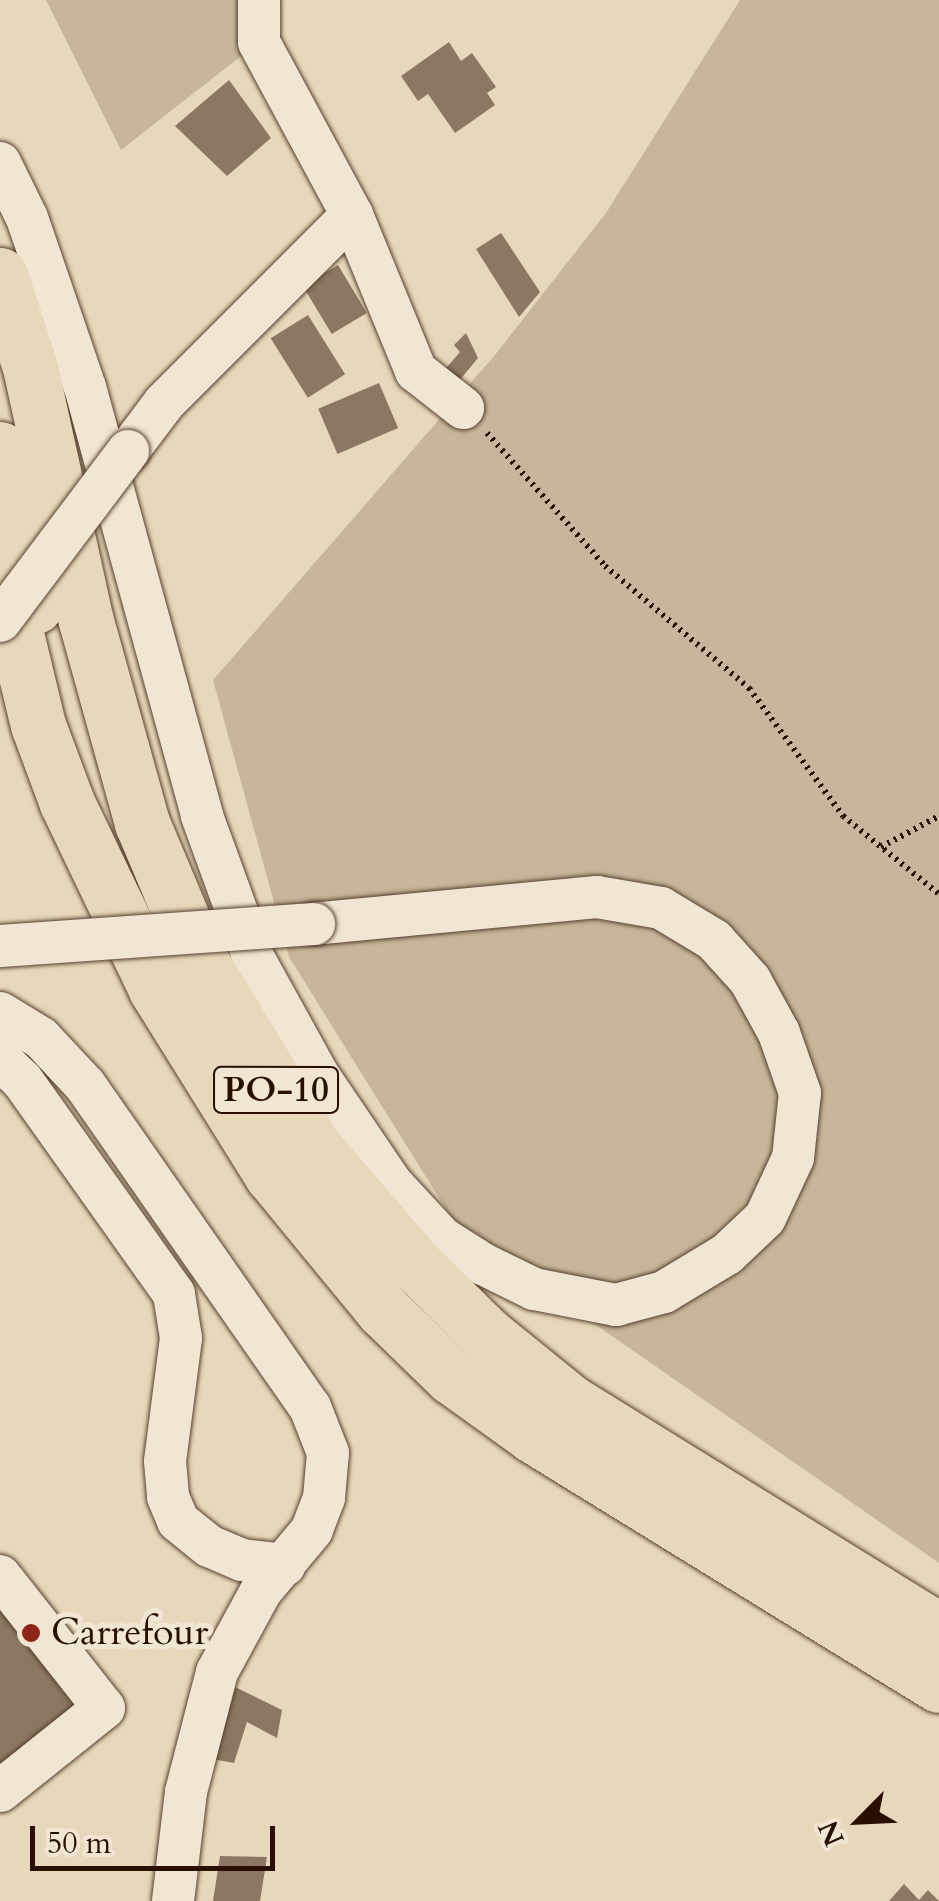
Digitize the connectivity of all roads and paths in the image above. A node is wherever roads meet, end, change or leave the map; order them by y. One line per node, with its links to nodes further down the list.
1 (259, 0): 3 (street)
2 (0, 163): 13 (street, bridge)
3 (352, 215): 5 (street); 8 (street, bridge)
4 (0, 275): 18 (highway, PO-10)
5 (463, 408): 10 (path)
6 (0, 449): 12 (highway, PO-10)
7 (0, 568): 12 (highway)
8 (0, 621)
9 (939, 816): 10 (path)
10 (881, 847): 11 (path)
11 (939, 894)
12 (120, 912): 19 (highway, PO-10)
13 (0, 946)
14 (0, 1013): 16 (street)
15 (0, 1059): 16 (street)
16 (285, 1566): 21 (street)
17 (0, 1576): 20 (street)
18 (939, 1630)
19 (939, 1686)
20 (0, 1791)
21 (173, 1901)

